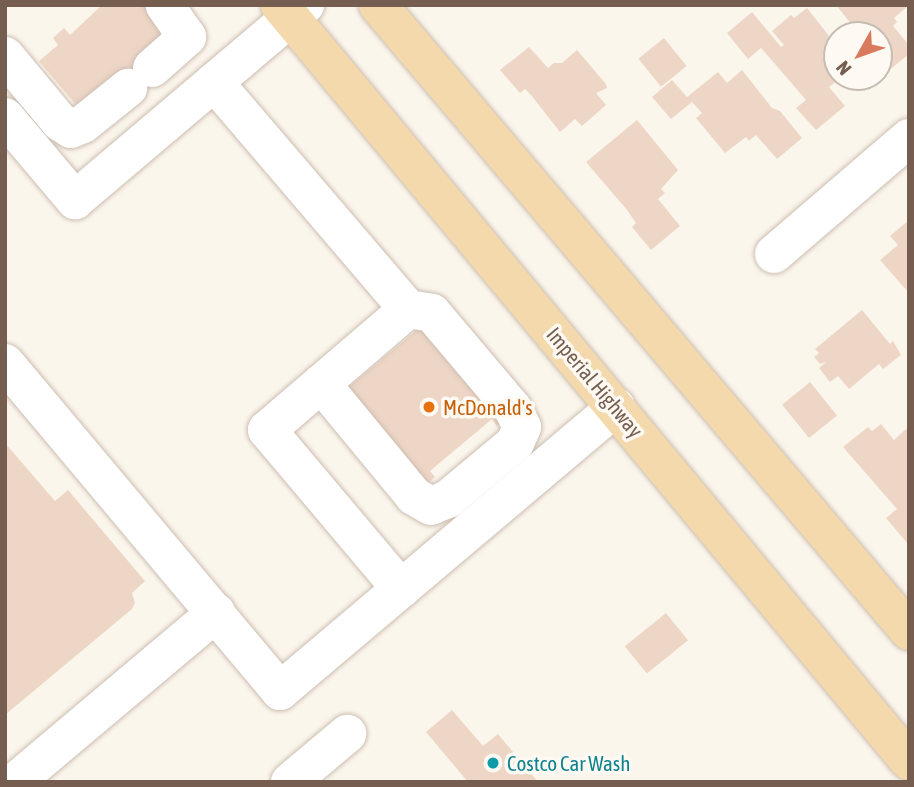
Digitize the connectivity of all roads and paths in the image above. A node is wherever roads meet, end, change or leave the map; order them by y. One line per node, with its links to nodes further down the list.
1 (165, 5): 4 (street)
2 (378, 5): 15 (main road)
3 (292, 9): 5 (street); 12 (main road, Imperial Highway)
4 (5, 56)
5 (214, 82): 6 (street); 9 (street)
6 (5, 117)
7 (909, 138): 8 (street)
8 (774, 254)
9 (408, 309): 11 (street); 11 (street)
10 (5, 363): 14 (street)
11 (321, 383): 13 (street)
12 (616, 407): 13 (street); 17 (main road, Imperial Highway)
13 (401, 589): 14 (street)
14 (216, 613): 18 (street)
15 (909, 631)
16 (347, 734): 19 (street)
17 (909, 761)
18 (15, 782)
19 (290, 782)

